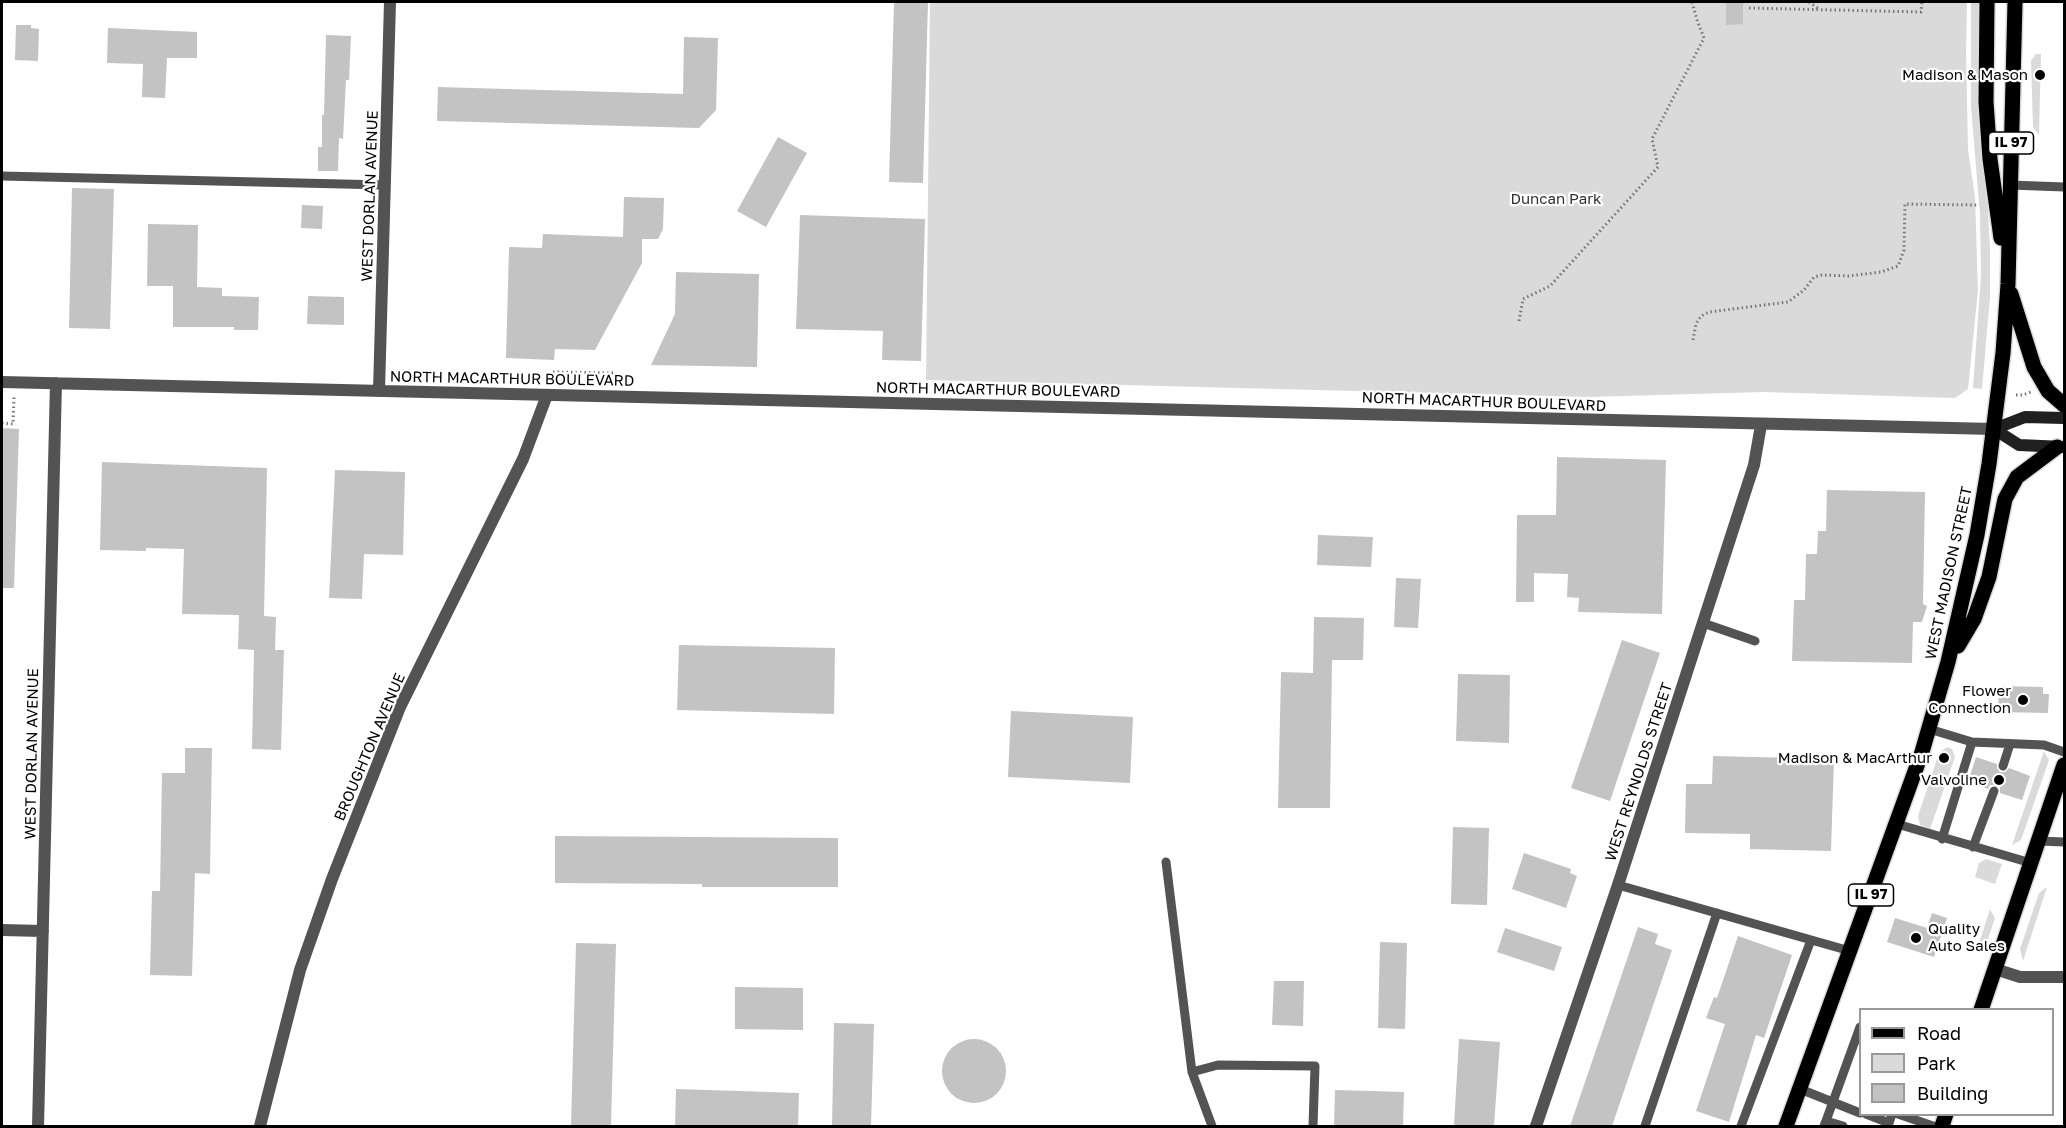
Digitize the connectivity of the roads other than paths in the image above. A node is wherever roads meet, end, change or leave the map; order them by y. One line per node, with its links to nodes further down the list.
1 (390, 2): 6 (street, WEST DORLAN AVENUE)
2 (1988, 2): 8 (main road)
3 (2016, 2): 5 (main road, WEST MADISON STREET / IL 97)
4 (2, 176): 6 (lane)
5 (2010, 184): 7 (lane); 8 (main road, WEST MADISON STREET / IL 97)
6 (385, 185): 11 (street, WEST DORLAN AVENUE)
7 (2064, 187)
8 (2007, 284): 13 (main road); 16 (main road, WEST MADISON STREET / IL 97)
9 (2, 382): 10 (street, NORTH MACARTHUR BOULEVARD)
10 (56, 383): 11 (street, NORTH MACARTHUR BOULEVARD); 38 (street, WEST DORLAN AVENUE)
11 (379, 390): 12 (street, NORTH MACARTHUR BOULEVARD)
12 (547, 395): 15 (street, NORTH MACARTHUR BOULEVARD); 54 (street, BROUGHTON AVENUE)
13 (2064, 405)
14 (2064, 418): 16 (main road, NORTH MACARTHUR BOULEVARD)
15 (1761, 425): 16 (street, NORTH MACARTHUR BOULEVARD); 18 (street, WEST REYNOLDS STREET)
16 (1994, 429): 17 (main road); 20 (main road, WEST MADISON STREET / IL 97)
17 (2061, 447): 20 (main road)
18 (1702, 623): 19 (lane); 35 (street, WEST REYNOLDS STREET)
19 (1755, 641)
20 (1948, 662): 21 (main road, WEST MADISON STREET / IL 97)
21 (1929, 729): 22 (lane); 28 (main road, WEST MADISON STREET / IL 97)
22 (1972, 742): 23 (lane); 29 (lane)
23 (2010, 744): 24 (lane); 26 (lane)
24 (2064, 752)
25 (2064, 765): 30 (main road)
26 (2003, 766)
27 (1994, 791): 32 (lane)
28 (1897, 824): 29 (lane); 40 (main road, WEST MADISON STREET / IL 97)
29 (1942, 839): 32 (lane)
30 (2039, 841): 31 (lane); 34 (main road)
31 (2064, 842)
32 (1973, 848): 34 (lane)
33 (1166, 862): 45 (lane)
34 (2031, 863): 41 (main road)
35 (1618, 885): 36 (lane); 57 (street, WEST REYNOLDS STREET)
36 (1717, 913): 39 (lane); 58 (lane)
37 (2, 930): 38 (street)
38 (43, 931): 53 (street, WEST DORLAN AVENUE)
39 (1811, 940): 40 (lane); 59 (lane)
40 (1850, 951): 46 (main road, WEST MADISON STREET / IL 97)
41 (1995, 969): 42 (street); 43 (main road)
42 (2064, 977)
43 (1982, 1008)
44 (1859, 1030): 47 (lane)
45 (1192, 1072): 55 (lane); 56 (lane)
46 (1800, 1089): 47 (lane); 60 (main road, WEST MADISON STREET / IL 97)
47 (1833, 1103): 48 (lane); 52 (lane)
48 (1859, 1113)
49 (1871, 1116): 50 (lane)
50 (1891, 1116)
51 (1904, 1116): 62 (lane)
52 (1825, 1124): 61 (lane)
53 (38, 1126)
54 (260, 1126)
55 (1212, 1126)
56 (1312, 1126)
57 (1536, 1126)
58 (1645, 1126)
59 (1741, 1126)
60 (1786, 1126)
61 (1843, 1126)
62 (1933, 1126)

